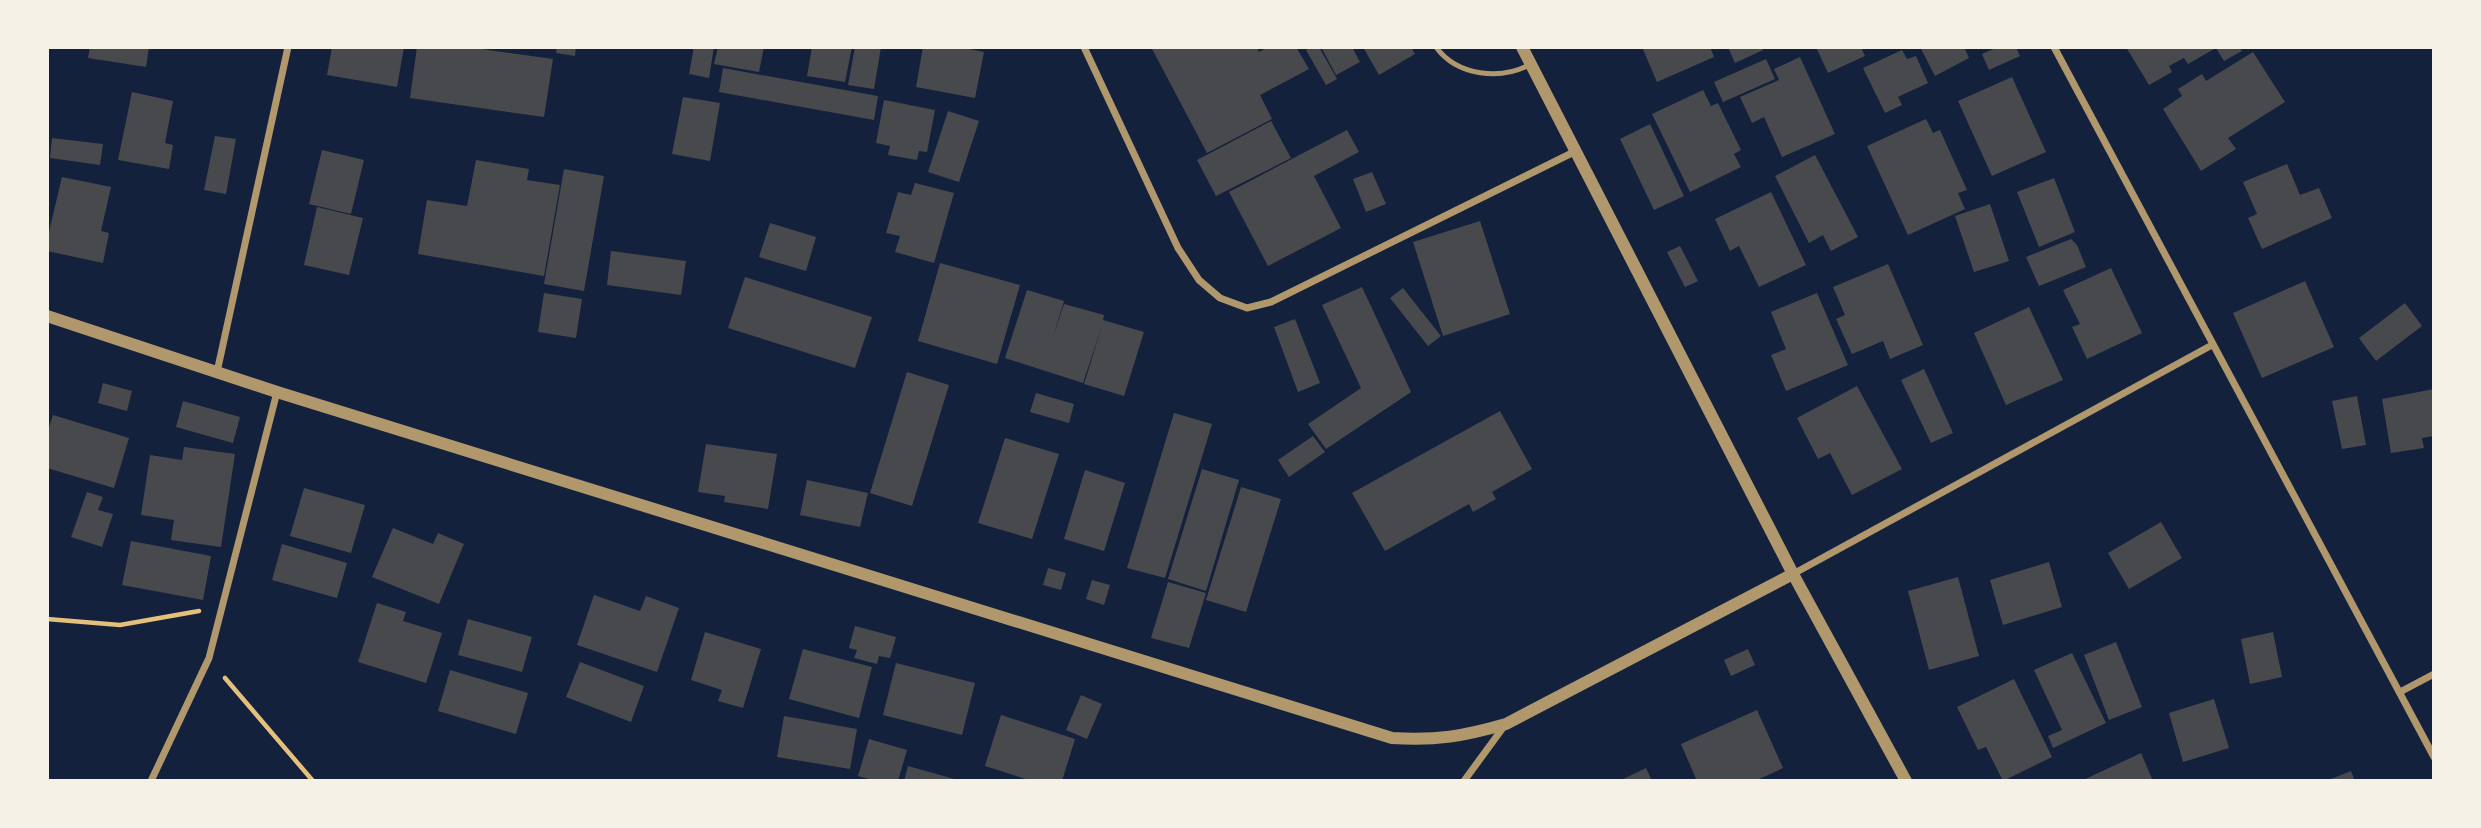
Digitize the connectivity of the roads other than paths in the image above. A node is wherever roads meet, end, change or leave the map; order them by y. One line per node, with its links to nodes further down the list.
1 (288, 47): 12 (street)
2 (1084, 47): 9 (street)
3 (1436, 47): 8 (lane)
4 (1522, 47): 8 (street)
5 (2054, 47): 7 (street)
6 (2065, 47): 7 (street)
7 (2060, 58): 11 (street)
8 (1531, 64): 9 (street)
9 (1576, 152): 14 (street)
10 (47, 316): 12 (street)
11 (2212, 345): 14 (street); 16 (street)
12 (217, 372): 13 (street)
13 (277, 392): 17 (street); 19 (street)
14 (1793, 574): 17 (street); 21 (street)
15 (2434, 674): 16 (street)
16 (2400, 692): 18 (street)
17 (1506, 724): 20 (street)
18 (2434, 757)
19 (151, 781)
20 (1464, 781)
21 (1906, 781)

